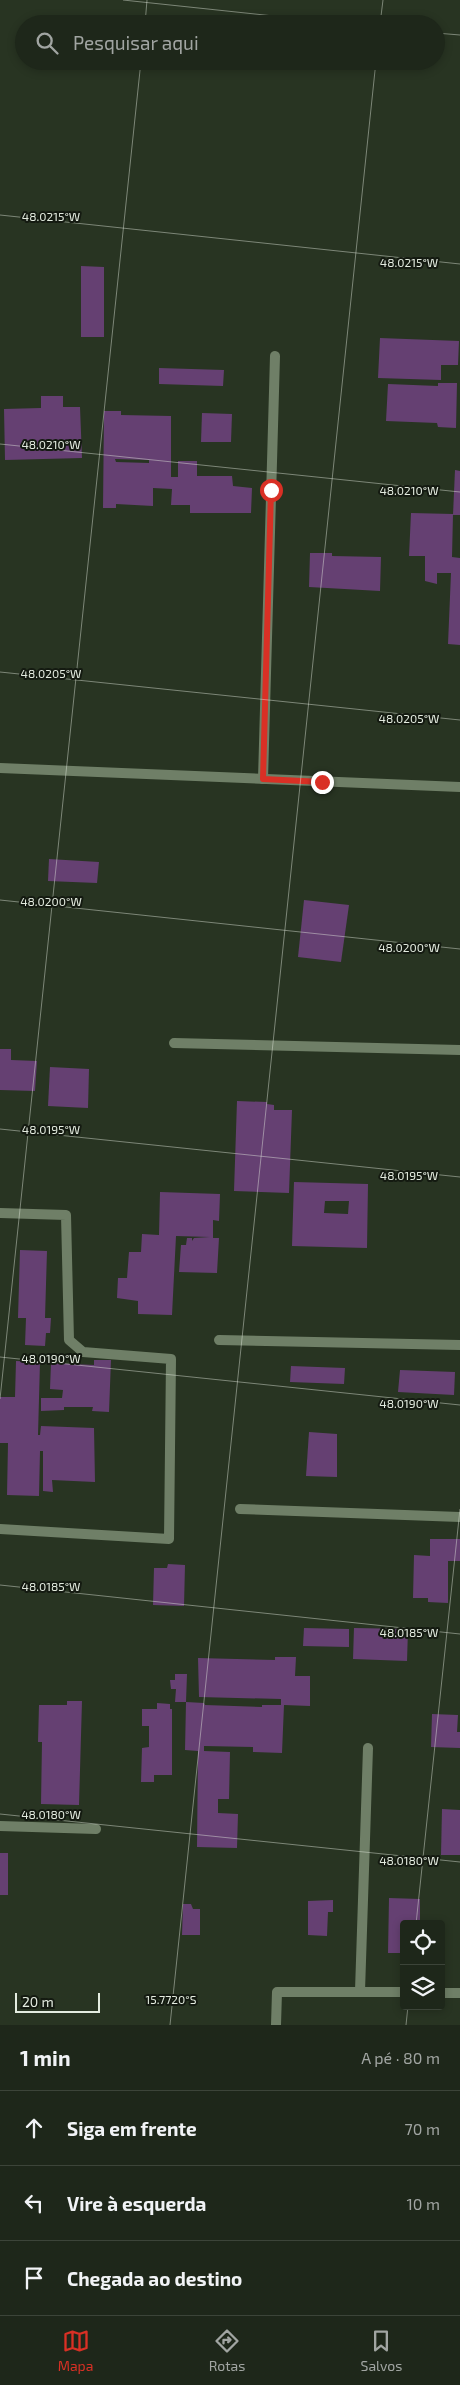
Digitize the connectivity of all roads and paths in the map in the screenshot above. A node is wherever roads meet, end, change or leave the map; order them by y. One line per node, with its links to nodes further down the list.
1 (275, 356): 3 (street)
2 (0, 768): 3 (street)
3 (263, 779): 4 (street)
4 (460, 787)
5 (174, 1043): 6 (street)
6 (460, 1050)
7 (0, 1213): 12 (street)
8 (219, 1340): 9 (street)
9 (460, 1345)
10 (240, 1509): 11 (street)
11 (460, 1517)
12 (0, 1529)
13 (368, 1748): 16 (street)
14 (0, 1826): 15 (street)
15 (96, 1829)
16 (360, 1991): 17 (street); 20 (street)
17 (400, 1992)
18 (445, 1993): 19 (street)
19 (460, 1993)
20 (276, 2025)

